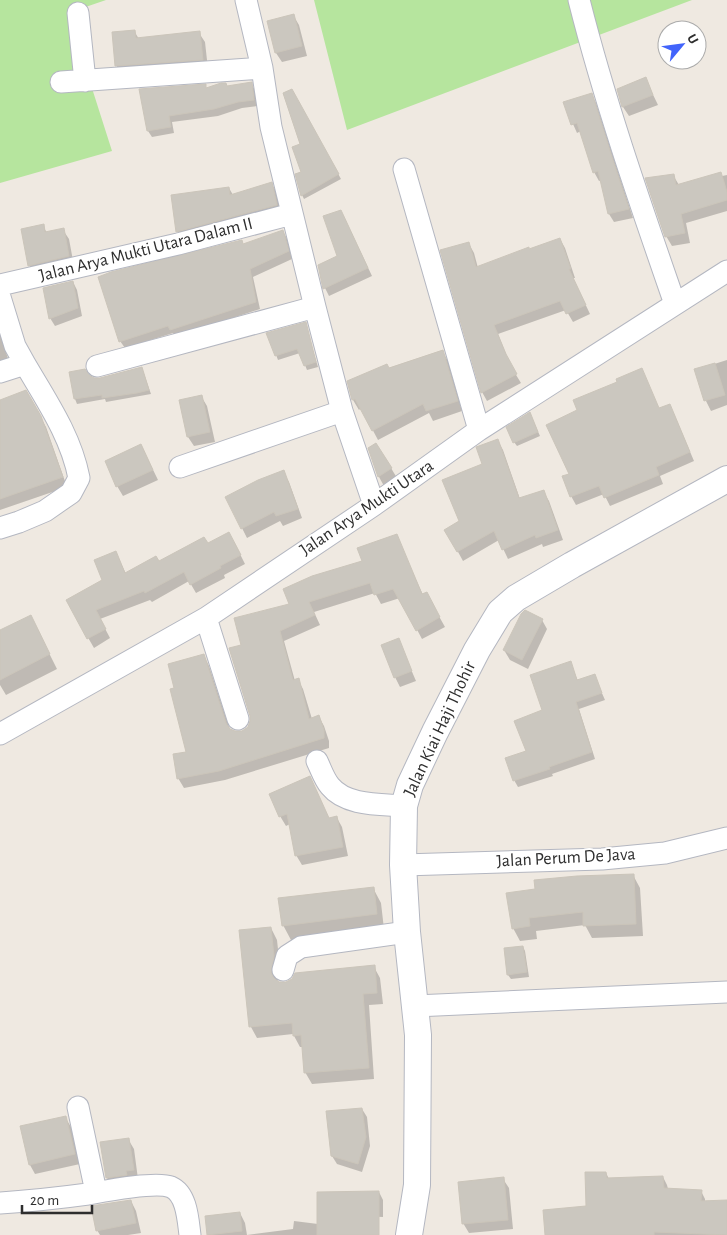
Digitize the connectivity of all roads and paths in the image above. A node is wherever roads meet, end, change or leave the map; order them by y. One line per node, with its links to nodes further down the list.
1 (246, 0): 4 (street)
2 (578, 0): 12 (street)
3 (78, 13): 5 (street)
4 (262, 68): 5 (street); 8 (street)
5 (85, 81): 6 (street)
6 (61, 82)
7 (404, 169): 18 (street)
8 (292, 214): 10 (street, Jalan Arya Mukti Utara Dalam II); 13 (street)
9 (727, 272): 12 (street, Jalan Arya Mukti Utara)
10 (0, 285)
11 (0, 297): 14 (street)
12 (675, 304): 18 (street, Jalan Arya Mukti Utara)
13 (315, 307): 15 (street); 17 (street)
14 (25, 364): 16 (street); 22 (street)
15 (97, 366)
16 (0, 372)
17 (342, 411): 19 (street); 21 (street)
18 (479, 430): 21 (street, Jalan Arya Mukti Utara)
19 (180, 467)
20 (727, 479): 27 (street, Jalan Kiai Haji Thohir)
21 (374, 505): 23 (street, Jalan Arya Mukti Utara)
22 (0, 528)
23 (206, 618): 24 (street); 25 (street, Jalan Arya Mukti Utara)
24 (238, 719)
25 (0, 734)
26 (317, 762): 27 (street)
27 (404, 806): 29 (street, Jalan Kiai Haji Thohir)
28 (727, 838): 29 (street, Jalan Perum De Java)
29 (403, 865): 30 (street, Jalan Kiai Haji Thohir)
30 (407, 932): 31 (street); 33 (street, Jalan Kiai Haji Thohir)
31 (283, 970)
32 (727, 992): 33 (street)
33 (415, 1006): 38 (street, Jalan Kiai Haji Thohir)
34 (78, 1107): 35 (street)
35 (96, 1192): 36 (street); 37 (street)
36 (0, 1203)
37 (190, 1235)
38 (409, 1235)

